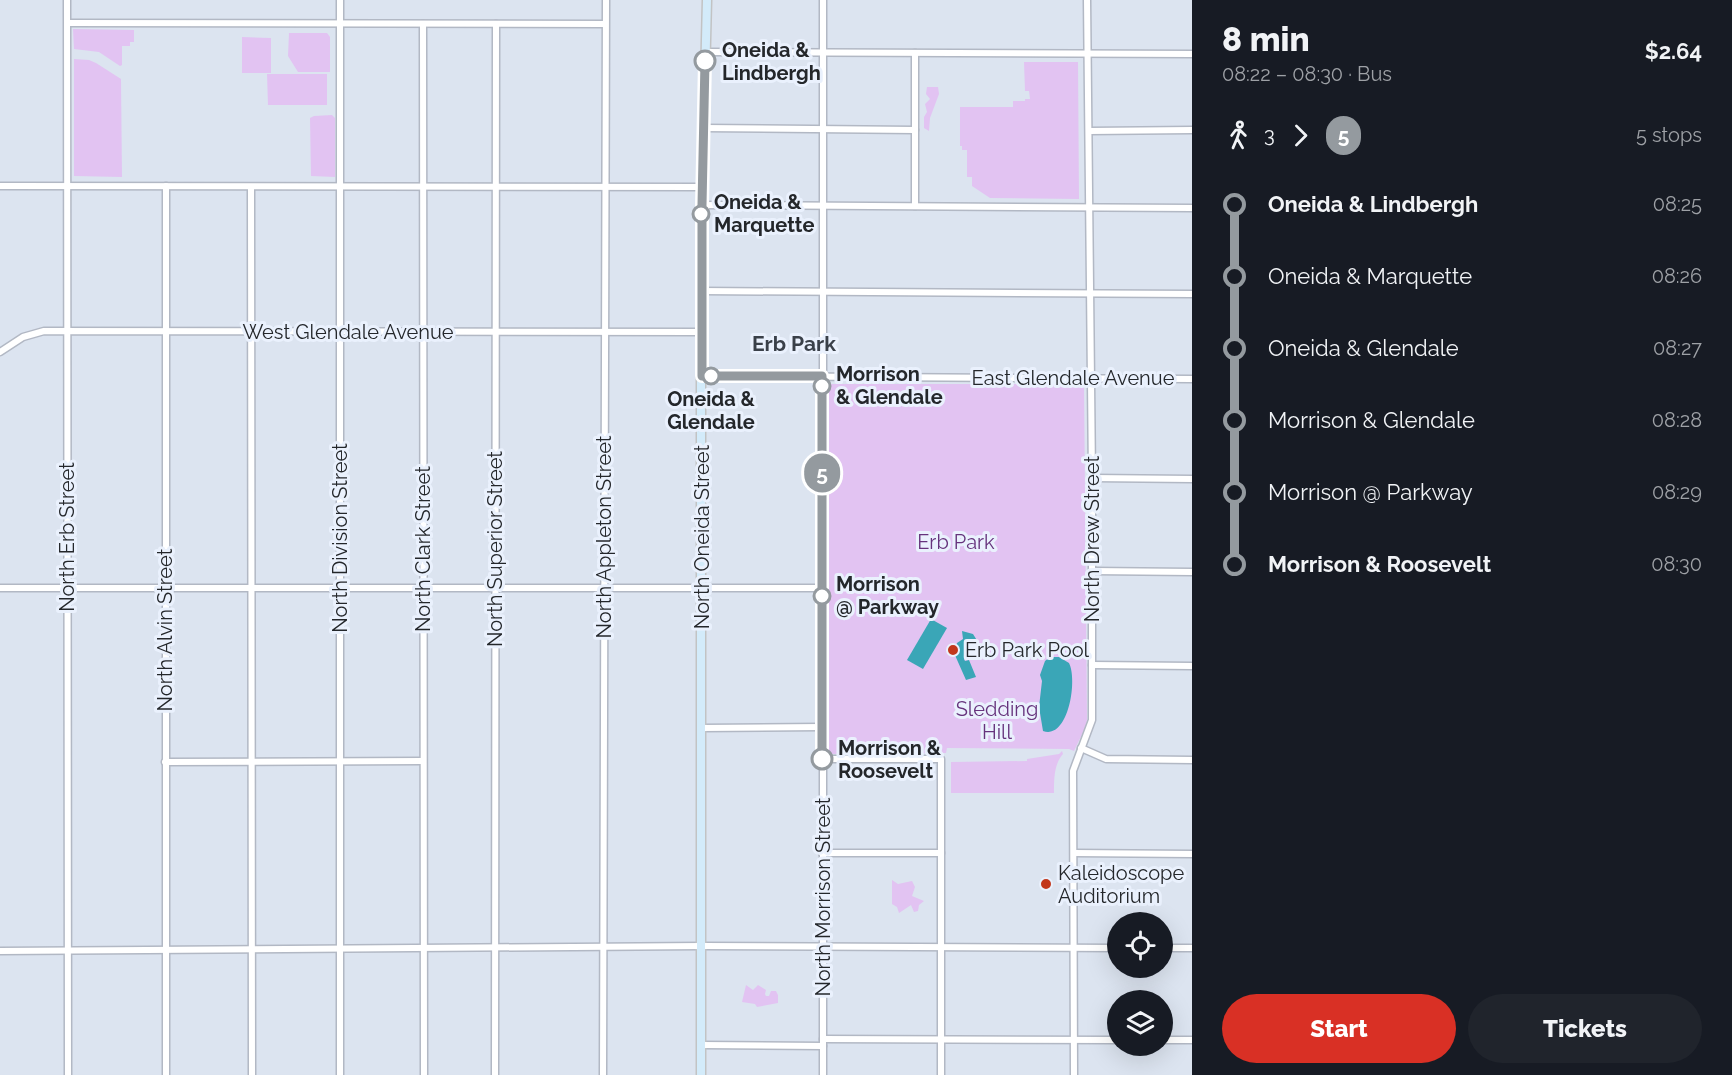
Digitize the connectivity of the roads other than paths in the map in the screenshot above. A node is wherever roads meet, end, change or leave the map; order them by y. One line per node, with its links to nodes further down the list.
1 (68, 0): 7 (street, North Erb Street)
2 (340, 0): 8 (street, North Division Street)
3 (606, 0): 11 (street, North Appleton Street)
4 (707, 0): 12 (main road, North Oneida Street)
5 (823, 0): 13 (street, North Morrison Street)
6 (1087, 0): 15 (street, North Drew Street)
7 (68, 23): 8 (street); 23 (street, North Erb Street)
8 (340, 23): 9 (street); 25 (street, North Division Street)
9 (423, 24): 10 (street); 29 (street, North Clark Street)
10 (496, 24): 11 (street); 26 (street, North Superior Street)
11 (605, 24): 27 (street, North Appleton Street)
12 (705, 52): 13 (street); 17 (main road, North Oneida Street)
13 (823, 52): 14 (street); 18 (street, North Morrison Street)
14 (915, 52): 15 (street); 19 (street)
15 (1088, 52): 16 (street); 20 (street, North Drew Street)
16 (1192, 54)
17 (703, 128): 18 (street); 30 (main road, North Oneida Street)
18 (823, 128): 19 (street); 32 (street, North Morrison Street)
19 (915, 130): 33 (street)
20 (1089, 130): 21 (street); 34 (street, North Drew Street)
21 (1192, 130)
22 (0, 186): 23 (street)
23 (67, 186): 24 (street); 43 (street, North Erb Street)
24 (166, 186): 28 (street); 40 (street, North Alvin Street)
25 (340, 186): 28 (street); 29 (street); 42 (street, North Division Street)
26 (496, 186): 27 (street); 29 (street); 45 (street, North Superior Street)
27 (604, 186): 30 (street); 46 (street, North Appleton Street)
28 (251, 187): 41 (street)
29 (423, 187): 44 (street, North Clark Street)
30 (702, 187): 31 (main road, North Oneida Street)
31 (702, 205): 32 (street); 36 (main road, North Oneida Street)
32 (822, 206): 33 (street); 37 (street, North Morrison Street)
33 (915, 206): 34 (street)
34 (1090, 207): 35 (street); 38 (street, North Drew Street)
35 (1192, 208)
36 (701, 291): 37 (street); 47 (main road, North Oneida Street)
37 (823, 292): 38 (street); 50 (street, North Morrison Street)
38 (1091, 293): 39 (street); 51 (street, North Drew Street)
39 (1192, 294)
40 (165, 331): 41 (street, West Glendale Avenue); 43 (street, West Glendale Avenue); 63 (street, North Alvin Street)
41 (250, 331): 42 (street, West Glendale Avenue); 57 (street)
42 (340, 331): 44 (street, West Glendale Avenue); 58 (street, North Division Street)
43 (67, 332): 48 (street, West Glendale Avenue); 62 (street, North Erb Street)
44 (423, 332): 45 (street, West Glendale Avenue); 59 (street, North Clark Street)
45 (496, 332): 46 (street, West Glendale Avenue); 60 (street, North Superior Street)
46 (604, 332): 47 (street, West Glendale Avenue); 64 (street, North Appleton Street)
47 (702, 332): 49 (main road, North Oneida Street)
48 (0, 352)
49 (702, 376): 50 (street, East Glendale Avenue); 65 (main road, North Oneida Street)
50 (822, 376): 51 (street, East Glendale Avenue); 66 (street, North Morrison Street)
51 (1091, 378): 52 (street, East Glendale Avenue); 53 (street, North Drew Street)
52 (1192, 379)
53 (1092, 478): 54 (street); 55 (street, North Drew Street)
54 (1192, 479)
55 (1092, 571): 56 (street); 67 (street, North Drew Street)
56 (1192, 572)
57 (252, 587): 58 (street); 63 (street); 76 (street)
58 (340, 587): 59 (street); 77 (street, North Division Street)
59 (423, 587): 60 (street); 74 (street, North Clark Street)
60 (495, 587): 64 (street); 87 (street, North Superior Street)
61 (0, 588): 62 (street)
62 (67, 588): 63 (street); 93 (street, North Erb Street)
63 (165, 588): 75 (street, North Alvin Street)
64 (604, 588): 65 (street); 83 (street, North Appleton Street)
65 (702, 588): 66 (street); 69 (main road, North Oneida Street)
66 (822, 588): 70 (street, North Morrison Street)
67 (1092, 665): 68 (street); 71 (street, North Drew Street)
68 (1192, 666)
69 (702, 728): 70 (street); 82 (main road, North Oneida Street)
70 (822, 728): 72 (street, North Morrison Street)
71 (1081, 748): 73 (street); 80 (street, North Drew Street)
72 (822, 759): 78 (street, North Morrison Street); 79 (street)
73 (1192, 760)
74 (423, 761): 77 (street); 86 (street, North Clark Street)
75 (165, 762): 76 (street); 94 (street, North Alvin Street)
76 (251, 762): 77 (street); 95 (street)
77 (340, 762): 92 (street, North Division Street)
78 (822, 853): 79 (street); 84 (street, North Morrison Street)
79 (941, 853): 85 (street)
80 (1074, 853): 81 (street); 88 (street, North Drew Street)
81 (1192, 854)
82 (703, 946): 83 (street); 84 (street); 103 (main road, North Oneida Street)
83 (604, 947): 87 (street); 110 (street, North Appleton Street)
84 (823, 947): 85 (street); 102 (street, North Morrison Street)
85 (941, 947): 88 (street); 97 (street)
86 (425, 948): 87 (street); 92 (street); 108 (street, North Clark Street)
87 (495, 948): 109 (street, North Superior Street)
88 (1073, 948): 89 (street); 98 (street, North Drew Street)
89 (1107, 948)
90 (1173, 948): 91 (street)
91 (1192, 948)
92 (339, 949): 95 (street); 107 (street, North Division Street)
93 (68, 950): 94 (street); 96 (street); 104 (street, North Erb Street)
94 (166, 950): 95 (street); 105 (street, North Alvin Street)
95 (252, 950): 106 (street)
96 (0, 951)
97 (940, 1039): 98 (street); 102 (street); 113 (street)
98 (1073, 1039): 99 (street); 114 (street, North Drew Street)
99 (1107, 1040)
100 (1173, 1040): 101 (street)
101 (1192, 1040)
102 (823, 1042): 103 (street); 112 (street, North Morrison Street)
103 (702, 1046): 111 (main road, North Oneida Street)
104 (68, 1075)
105 (166, 1075)
106 (252, 1075)
107 (340, 1075)
108 (424, 1075)
109 (495, 1075)
110 (603, 1075)
111 (701, 1075)
112 (823, 1075)
113 (941, 1075)
114 (1074, 1075)

